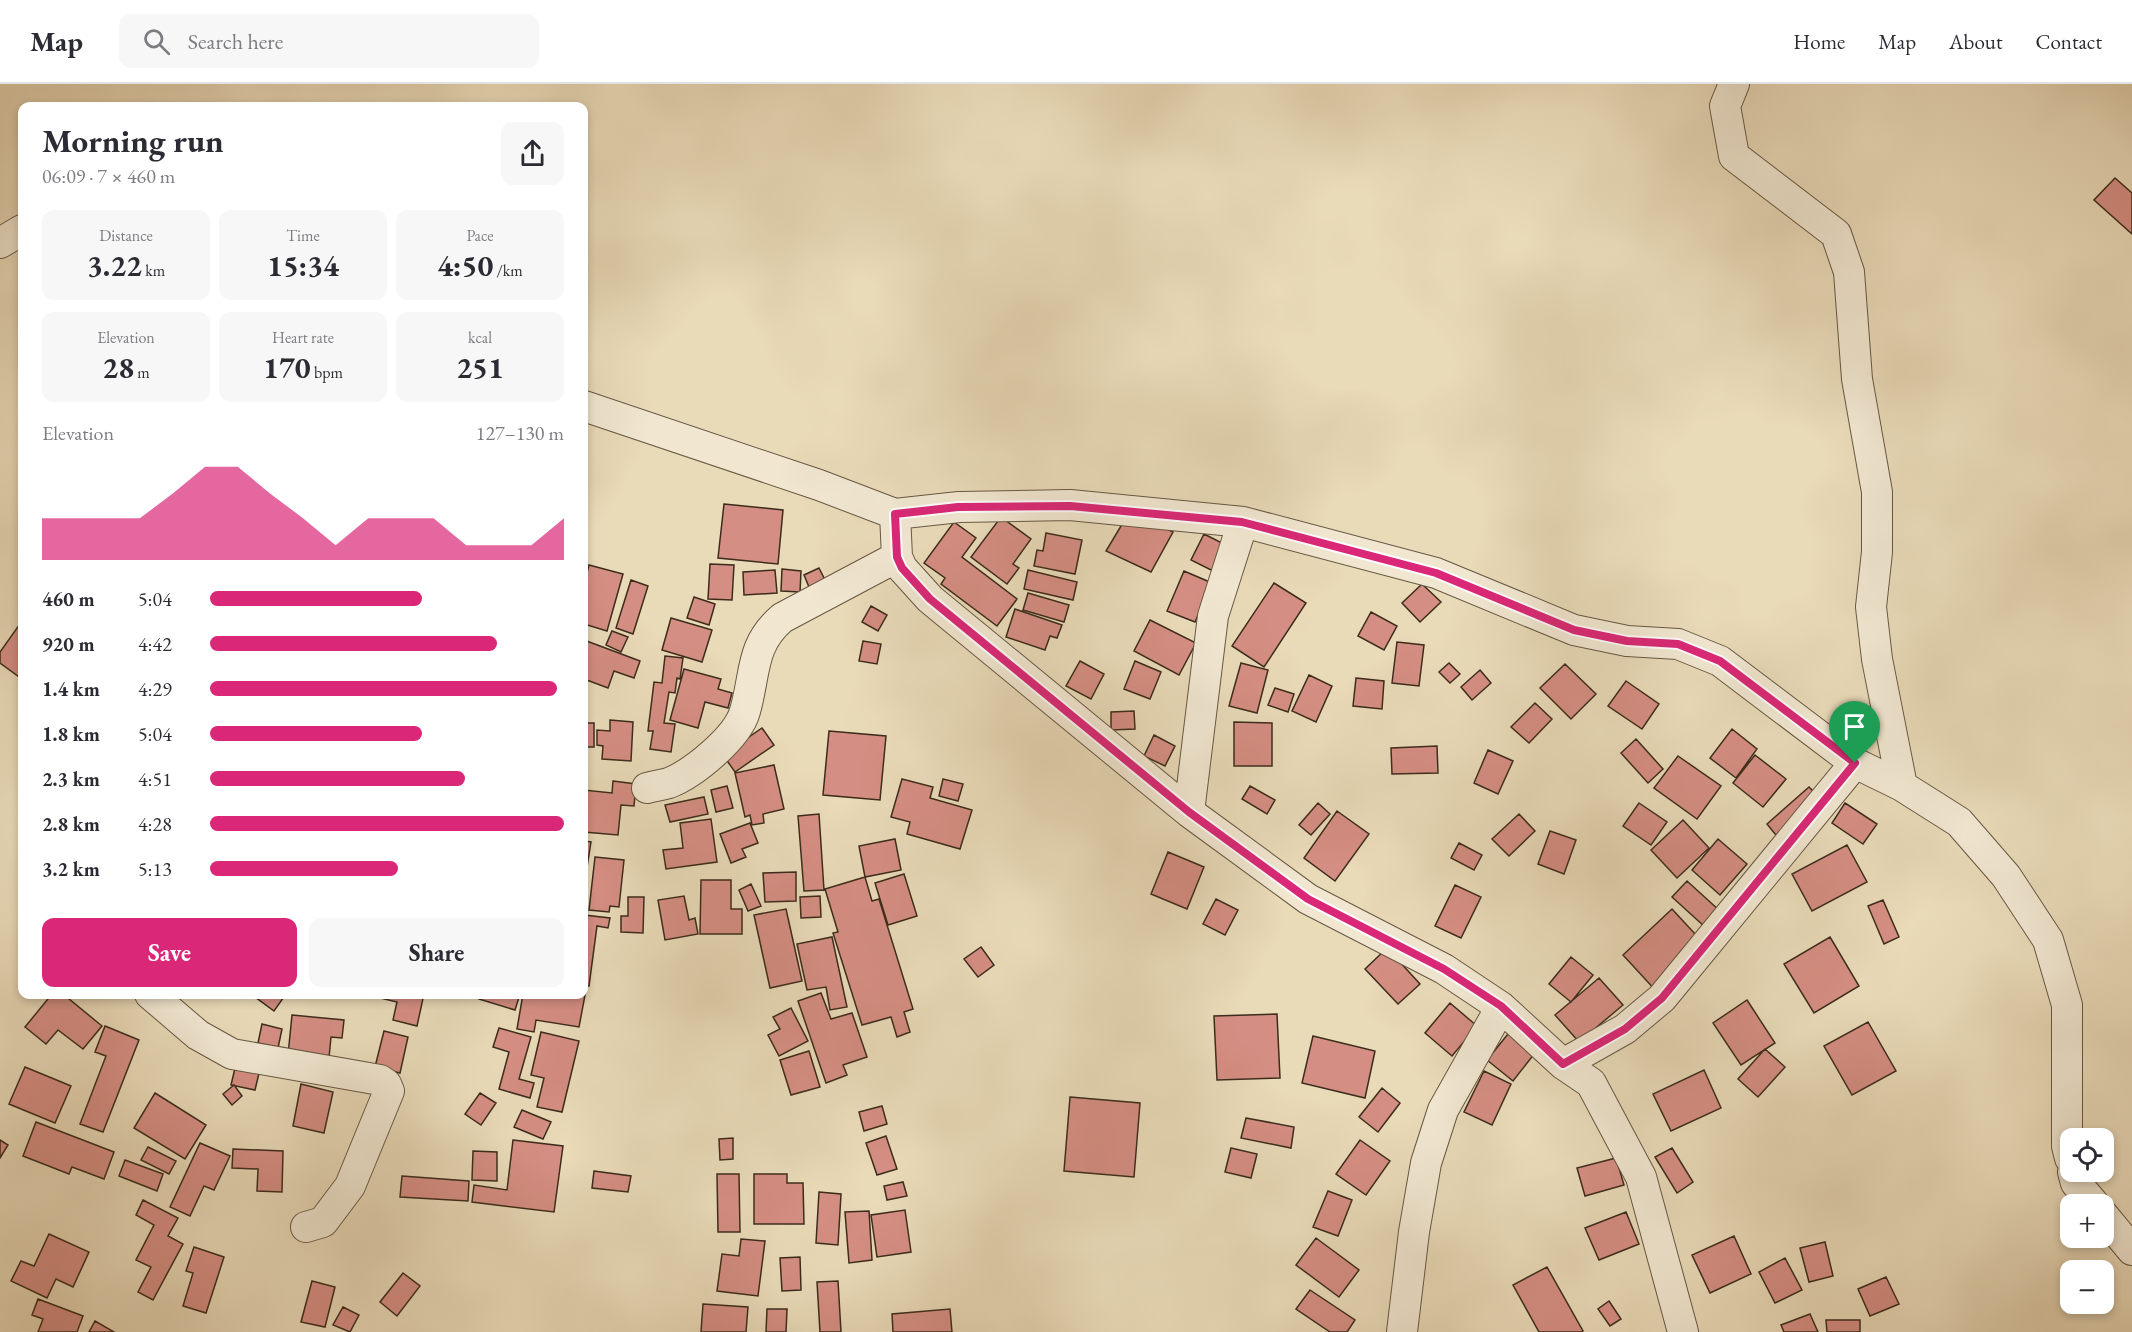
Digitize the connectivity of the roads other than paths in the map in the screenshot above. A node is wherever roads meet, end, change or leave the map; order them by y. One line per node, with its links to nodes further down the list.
1 (1734, 84): 9 (street)
2 (18, 232): 3 (street)
3 (0, 243)
4 (588, 407): 5 (street)
5 (895, 514): 6 (street); 7 (street)
6 (1242, 522): 8 (street); 11 (street)
7 (897, 557): 10 (street); 11 (street)
8 (1855, 763): 9 (street); 14 (street)
9 (1902, 786): 15 (street)
10 (647, 788)
11 (1189, 812): 13 (street)
12 (156, 999): 18 (street)
13 (1501, 1006): 14 (street); 21 (street)
14 (1563, 1064): 22 (street)
15 (2067, 1128)
16 (2076, 1182): 17 (street)
17 (2085, 1194)
18 (306, 1227)
19 (2114, 1228): 20 (street)
20 (2132, 1250)
21 (1402, 1332)
22 (1683, 1332)

